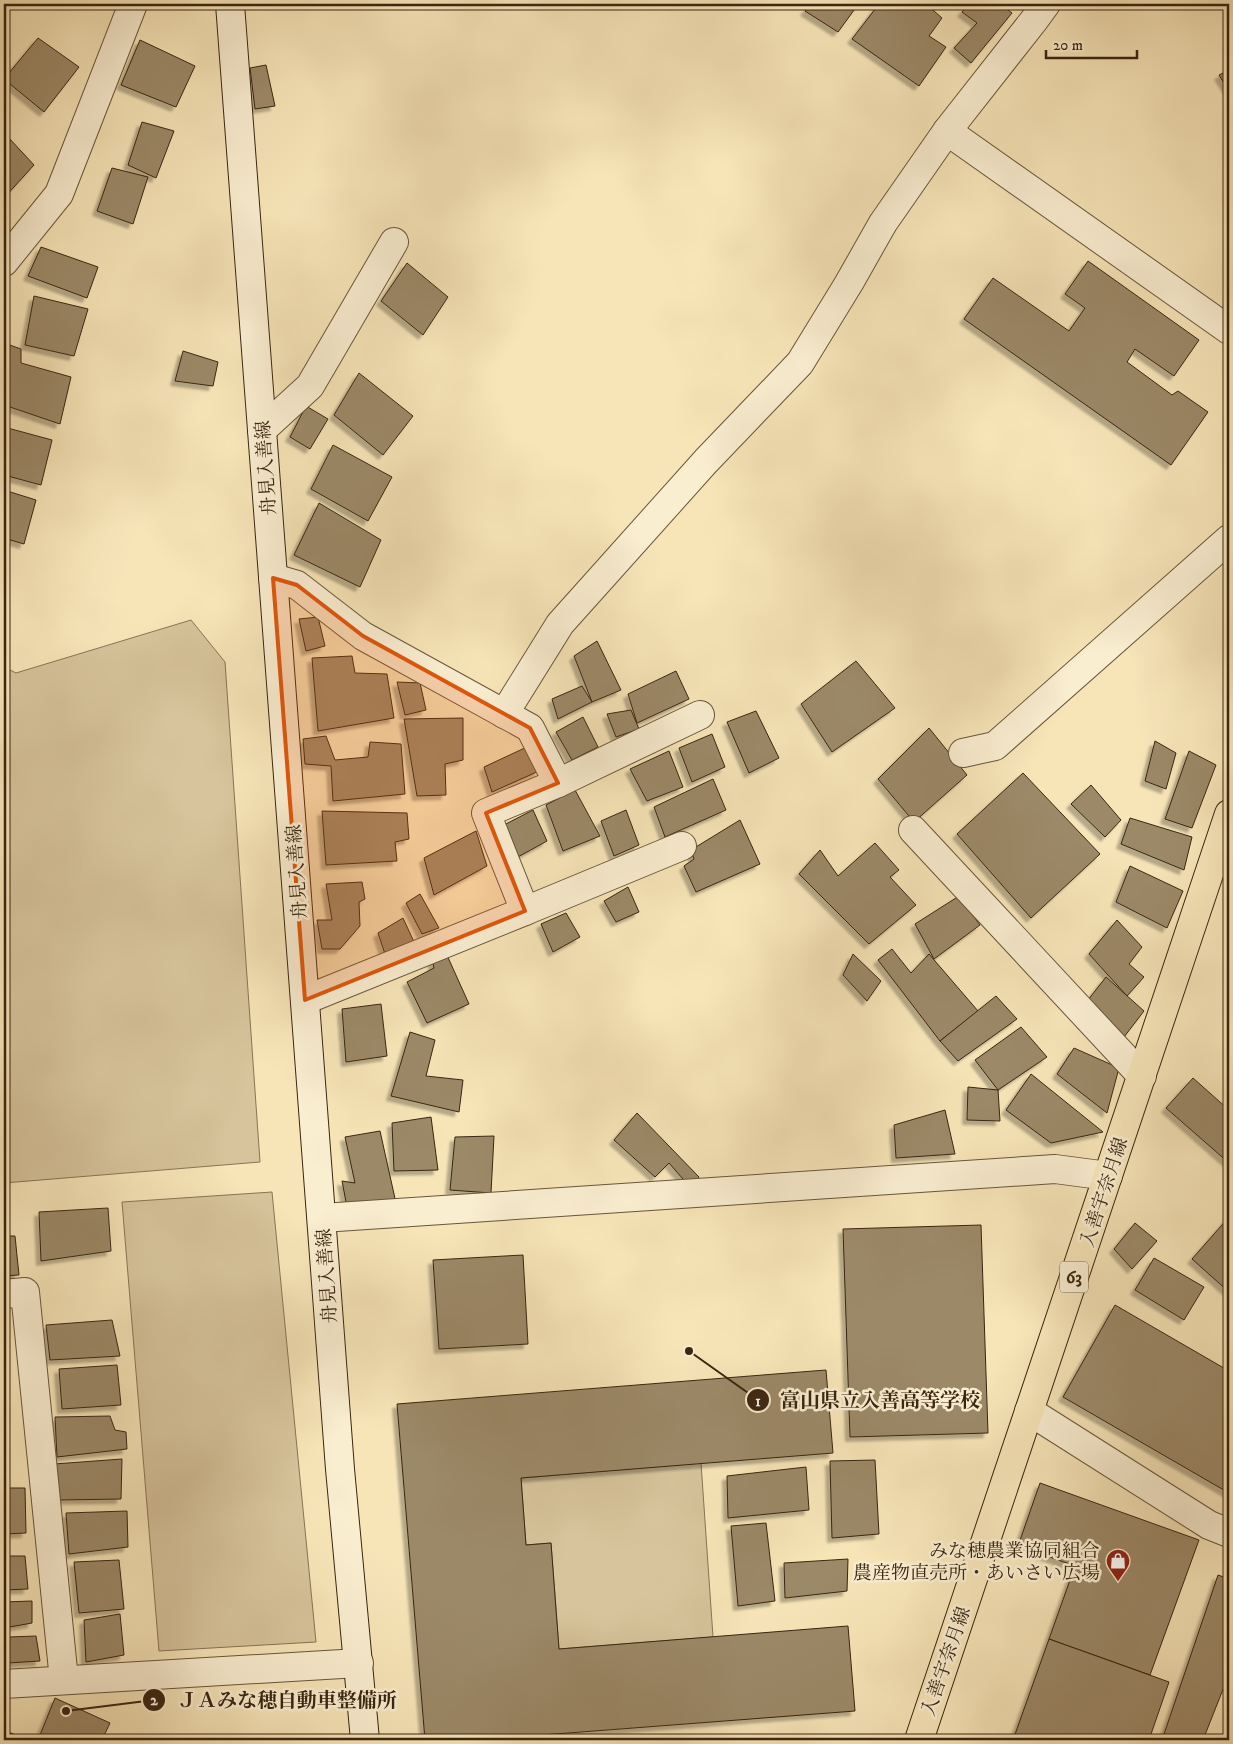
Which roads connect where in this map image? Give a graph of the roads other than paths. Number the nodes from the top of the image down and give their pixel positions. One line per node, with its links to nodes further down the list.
1 (133, 4): 6 (street)
2 (230, 4): 8 (street, 舟見入善線)
3 (1046, 4): 4 (street)
4 (947, 131): 7 (street); 11 (street)
5 (394, 242): 8 (street)
6 (4, 262)
7 (1229, 330)
8 (262, 430): 10 (street, 舟見入善線)
9 (1229, 539): 13 (street)
10 (273, 578): 11 (street); 19 (street, 舟見入善線)
11 (504, 714): 14 (street)
12 (700, 715): 14 (street)
13 (963, 753)
14 (558, 783): 18 (street)
15 (1229, 814): 20 (main road, 入善宇奈月線 / 63)
16 (913, 830): 20 (street)
17 (682, 846): 18 (street)
18 (525, 911): 19 (street)
19 (305, 1000): 22 (street, 舟見入善線)
20 (1142, 1076): 21 (main road, 入善宇奈月線 / 63)
21 (1108, 1176): 22 (street); 24 (main road, 入善宇奈月線 / 63)
22 (322, 1218): 26 (street, 舟見入善線)
23 (4, 1294): 27 (street)
24 (1029, 1411): 25 (street); 30 (main road, 入善宇奈月線 / 63)
25 (1229, 1532)
26 (359, 1662): 27 (street); 29 (street, 舟見入善線)
27 (64, 1680): 28 (street)
28 (4, 1684)
29 (365, 1740)
30 (918, 1740)

